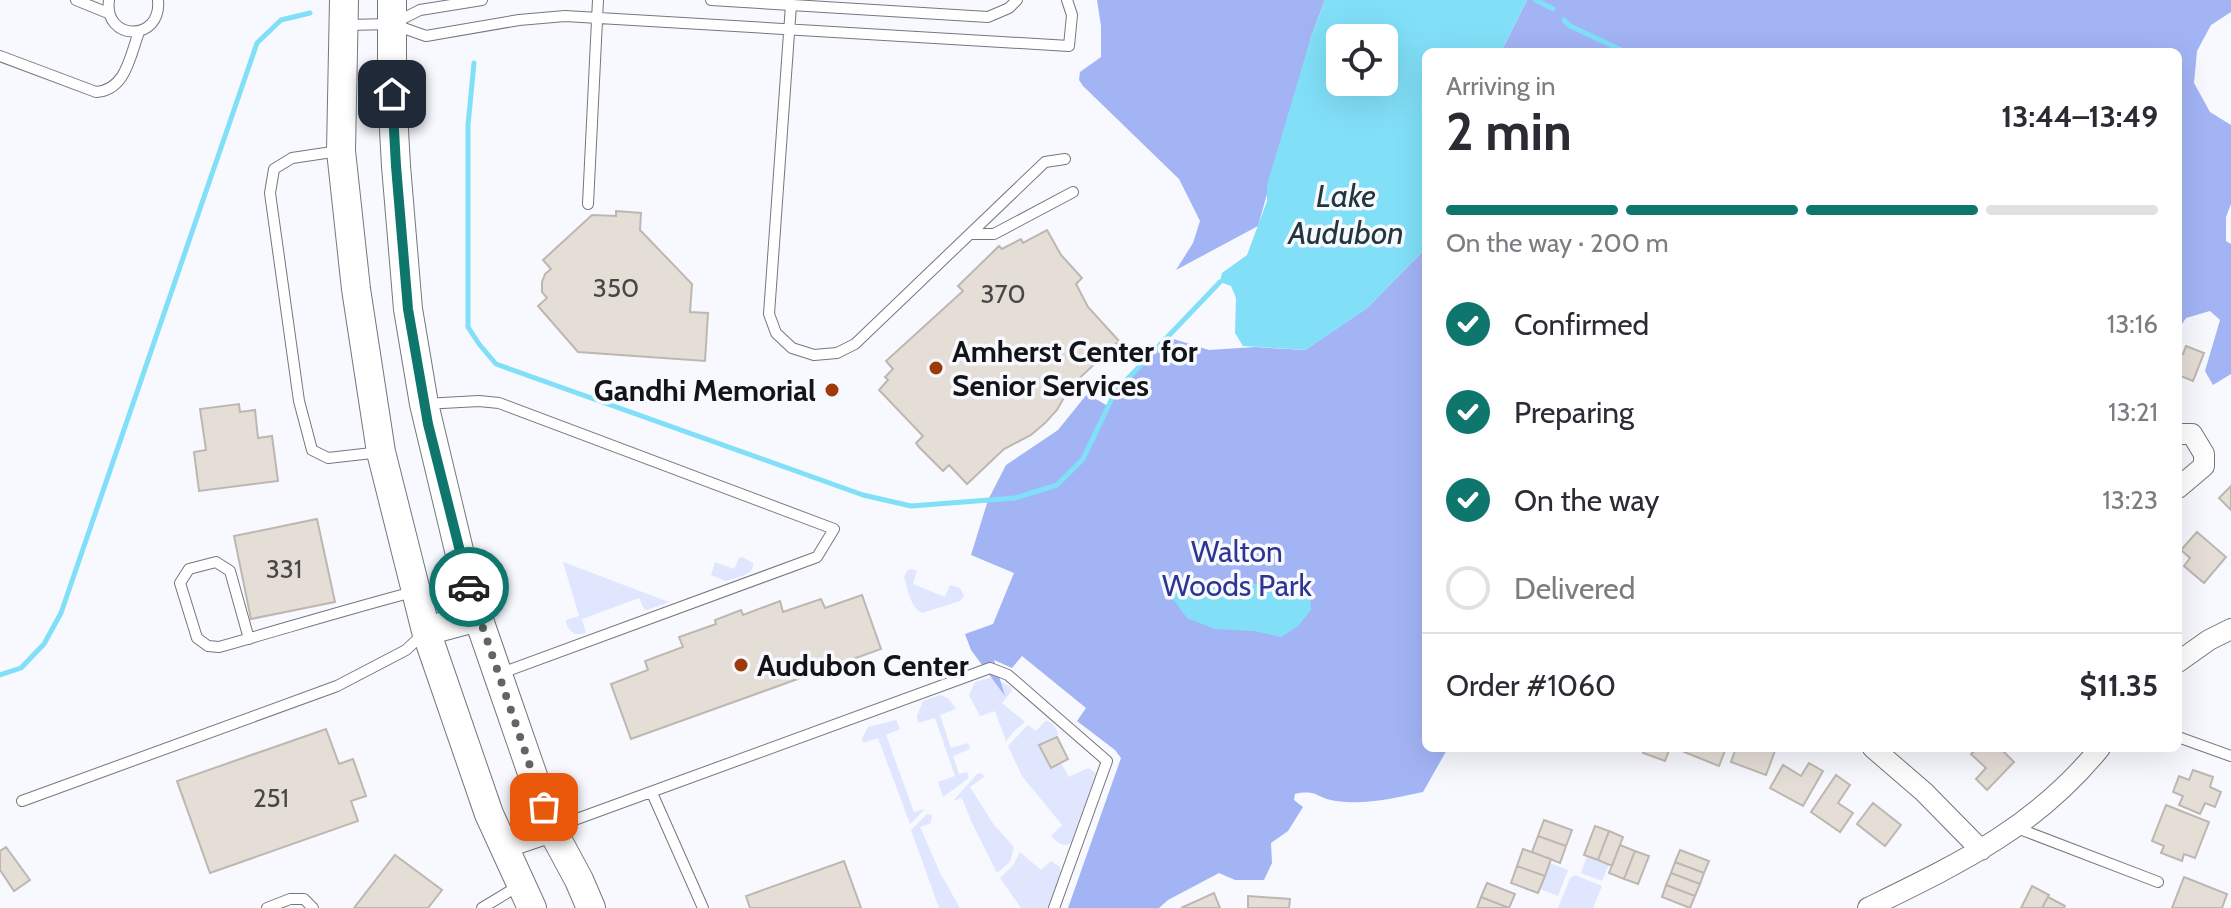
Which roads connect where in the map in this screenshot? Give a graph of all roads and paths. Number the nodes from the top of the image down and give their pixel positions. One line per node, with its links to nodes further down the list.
1 (76, 0): 12 (lane)
2 (109, 0): 12 (lane)
3 (158, 0): 15 (lane)
4 (482, 0): 11 (lane)
5 (598, 0): 13 (lane)
6 (711, 0): 9 (lane)
7 (1017, 0): 9 (lane)
8 (1067, 0): 14 (lane)
9 (791, 5): 14 (lane)
10 (343, 12): 11 (lane); 17 (main road)
11 (392, 12): 13 (lane); 22 (main road)
12 (108, 13): 15 (lane)
13 (597, 18): 14 (lane); 20 (lane)
14 (790, 30): 21 (lane)
15 (139, 32): 16 (lane)
16 (0, 56)
17 (341, 151): 24 (main road); 24 (lane)
18 (1065, 159): 21 (lane)
19 (1073, 192): 21 (lane)
20 (588, 204)
21 (970, 234)
22 (424, 404): 27 (main road); 32 (lane)
23 (2182, 434): 25 (street)
24 (381, 452): 26 (main road)
25 (2182, 485)
26 (415, 591): 29 (main road); 30 (lane)
27 (478, 617): 29 (main road); 32 (main road)
28 (2231, 629): 31 (street)
29 (426, 631): 38 (lane); 41 (main road)
30 (249, 639): 30 (lane)
31 (2182, 659)
32 (498, 674): 39 (main road)
33 (2182, 738): 36 (lane)
34 (1878, 752): 42 (street)
35 (2097, 752): 40 (street)
36 (2231, 756)
37 (652, 793): 39 (lane); 49 (lane); 50 (lane)
38 (22, 801)
39 (551, 828): 41 (main road); 48 (main road)
40 (2017, 828): 42 (street); 43 (lane)
41 (504, 844): 44 (main road)
42 (1981, 850): 51 (street)
43 (2158, 882)
44 (527, 896): 47 (lane)
45 (267, 908): 46 (lane)
46 (313, 908)
47 (482, 908)
48 (591, 908)
49 (703, 908)
50 (1054, 908)
51 (1868, 908)

